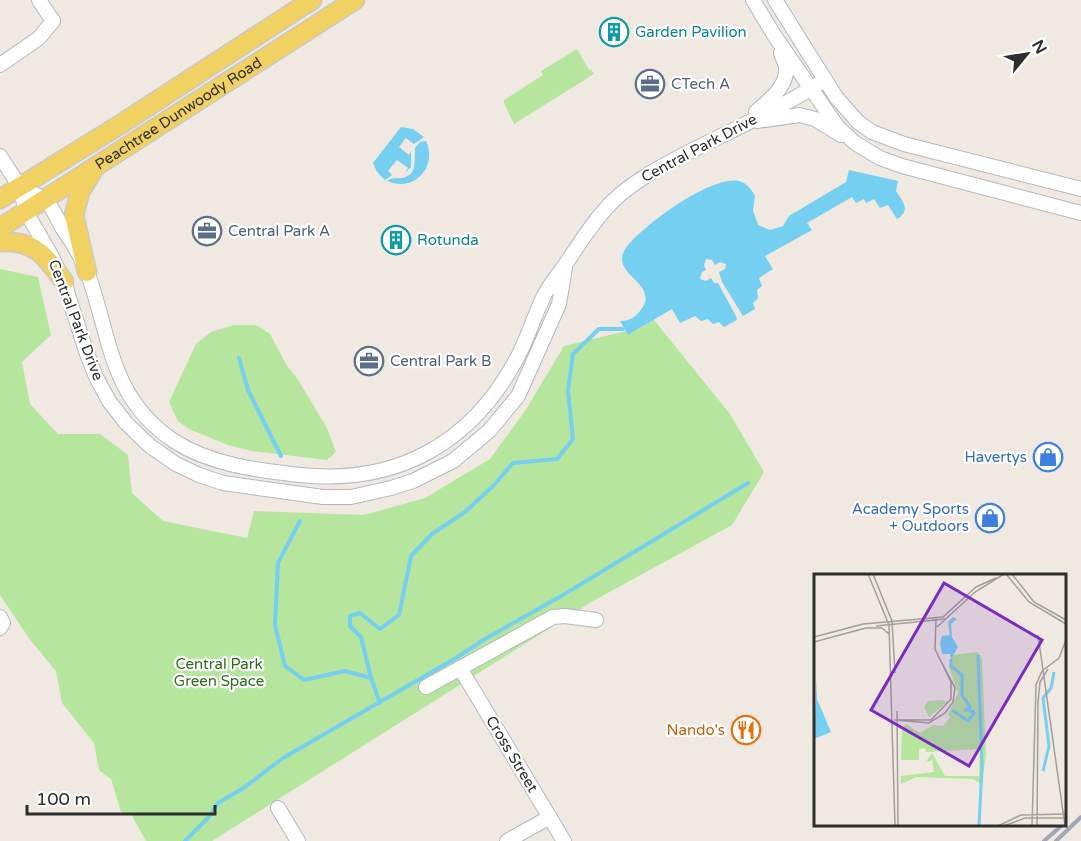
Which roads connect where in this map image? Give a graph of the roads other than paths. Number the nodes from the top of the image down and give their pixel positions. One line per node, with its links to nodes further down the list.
1 (39, 0): 7 (street)
2 (312, 0): 14 (main road, Peachtree Dunwoody Road)
3 (355, 0): 13 (main road, Peachtree Dunwoody Road)
4 (753, 0): 6 (street)
5 (775, 0): 8 (street)
6 (774, 34): 9 (street); 10 (street)
7 (0, 65)
8 (825, 80): 9 (street, Central Park Drive); 15 (street)
9 (811, 89): 10 (street, Central Park Drive); 11 (street)
10 (744, 124): 11 (street); 22 (street, Central Park Drive)
11 (855, 143): 19 (street)
12 (0, 156): 14 (street)
13 (97, 164): 17 (main road, Peachtree Dunwoody Road); 23 (main road)
14 (20, 188): 16 (main road, Peachtree Dunwoody Road); 17 (street); 18 (street, Central Park Drive)
15 (1081, 189)
16 (0, 199)
17 (45, 200): 18 (main road, Peachtree Dunwoody Road); 23 (street, Central Park Drive)
18 (26, 212): 20 (main road, Peachtree Dunwoody Road); 24 (street, Central Park Drive)
19 (1081, 213)
20 (0, 228)
21 (0, 242): 24 (main road)
22 (566, 263): 23 (street, Central Park Drive); 24 (street, Central Park Drive)
23 (87, 272)
24 (64, 282)
25 (0, 617): 27 (street)
26 (596, 620): 28 (street)
27 (0, 628)
28 (460, 668): 29 (street); 31 (street, Cross Street)
29 (426, 687)
30 (278, 808): 32 (street)
31 (550, 817): 33 (street); 34 (street, Cross Street)
32 (298, 841)
33 (507, 841)
34 (564, 841)

